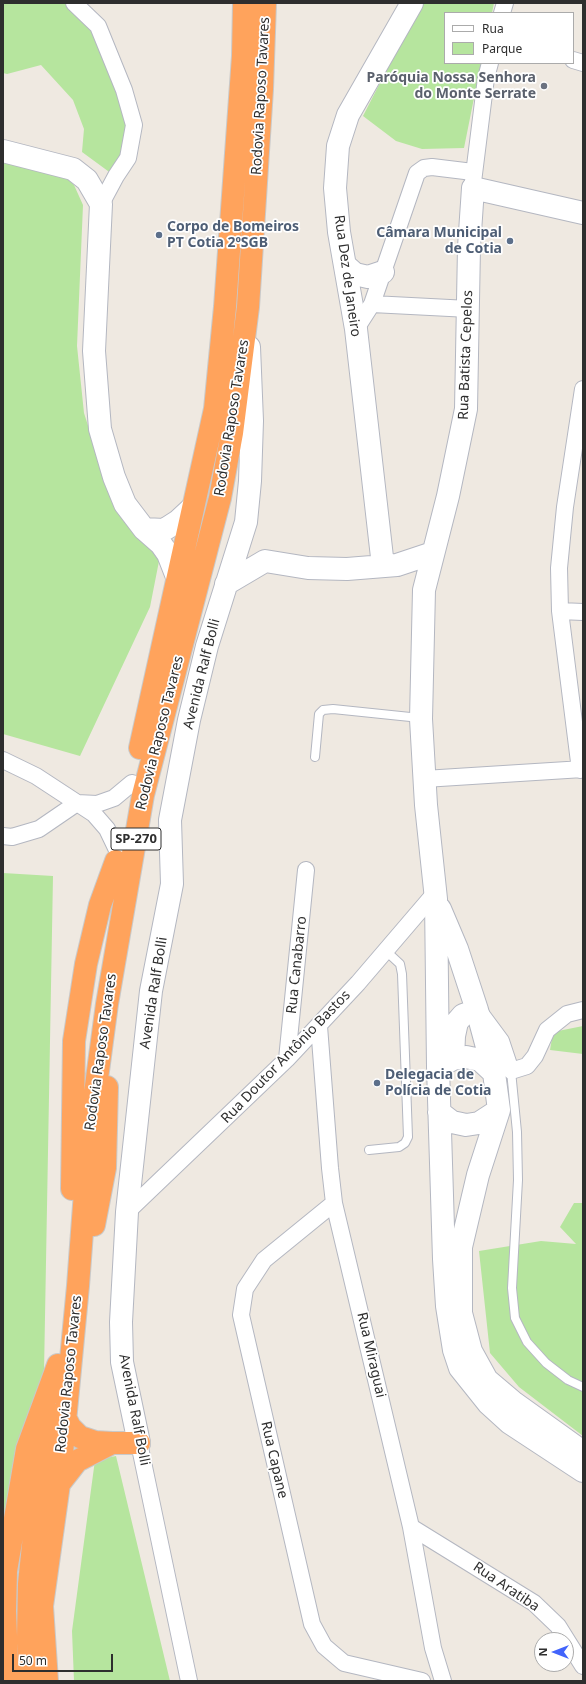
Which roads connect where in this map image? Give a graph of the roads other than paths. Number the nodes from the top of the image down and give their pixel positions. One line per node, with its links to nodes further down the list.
1 (74, 3): 8 (street)
2 (244, 3): 17 (highway, Rodovia Raposo Tavares / SP-270)
3 (265, 3): 13 (highway, Rodovia Raposo Tavares / SP-270)
4 (412, 3): 10 (main road, Rua Dez de Janeiro)
5 (490, 64): 7 (street)
6 (3, 151): 8 (main road)
7 (473, 180): 9 (main road); 11 (street); 14 (main road, Rua Batista Cepelos)
8 (101, 204): 18 (main road)
9 (583, 213)
10 (346, 266): 11 (main road); 15 (main road, Rua Dez de Janeiro)
11 (383, 272): 12 (street)
12 (372, 304): 14 (street); 15 (street)
13 (248, 307): 19 (main road, Avenida Ralf Bolli); 53 (highway, Rodovia Raposo Tavares / SP-270)
14 (469, 309): 20 (main road, Rua Batista Cepelos)
15 (356, 329): 22 (main road, Rua Dez de Janeiro)
16 (583, 389): 26 (street)
17 (192, 508): 18 (main road); 23 (highway, Rodovia Raposo Tavares / SP-270)
18 (144, 530): 23 (main road)
19 (242, 535): 21 (main road); 24 (main road, Avenida Ralf Bolli)
20 (432, 553): 22 (main road); 25 (main road, Rua Batista Cepelos)
21 (265, 562): 22 (main road); 24 (main road)
22 (390, 566): 25 (main road)
23 (177, 577): 33 (highway, Rodovia Raposo Tavares / SP-270)
24 (226, 584): 50 (main road, Avenida Ralf Bolli)
25 (424, 590): 28 (main road, Rua Batista Cepelos)
26 (560, 611): 27 (street); 31 (street)
27 (583, 612)
28 (421, 718): 29 (lane); 32 (main road, Rua Batista Cepelos)
29 (315, 757)
30 (3, 760): 34 (street)
31 (582, 769): 32 (street)
32 (424, 779): 38 (main road, Rua Batista Cepelos)
33 (132, 783): 34 (street); 36 (highway, Rodovia Raposo Tavares / SP-270)
34 (77, 803): 35 (street); 36 (street)
35 (3, 836)
36 (117, 857): 51 (highway, Rodovia Raposo Tavares / SP-270)
37 (306, 870): 43 (street, Rua Canabarro)
38 (435, 896): 39 (street, Rua Doutor Antônio Bastos); 40 (main road); 44 (main road)
39 (385, 950): 42 (street, Rua Doutor Antônio Bastos); 48 (lane)
40 (477, 1010): 44 (main road); 45 (main road)
41 (583, 1010): 45 (street)
42 (319, 1026): 43 (street, Rua Doutor Antônio Bastos); 49 (street, Rua Miraguai)
43 (287, 1059): 50 (street, Rua Doutor Antônio Bastos)
44 (445, 1063): 45 (main road); 47 (main road)
45 (502, 1072): 46 (main road); 52 (lane)
46 (499, 1110): 47 (main road); 56 (main road)
47 (439, 1112): 57 (main road)
48 (369, 1150)
49 (334, 1203): 59 (street, Rua Miraguai); 66 (street, Rua Capane)
50 (127, 1212): 55 (main road, Avenida Ralf Bolli)
51 (58, 1365): 60 (highway); 63 (highway, Rodovia Raposo Tavares / SP-270)
52 (583, 1388)
53 (64, 1415): 54 (highway); 58 (highway, Rodovia Raposo Tavares)
54 (112, 1443): 55 (highway); 58 (highway)
55 (139, 1443): 65 (street, Avenida Ralf Bolli)
56 (583, 1452)
57 (583, 1471)
58 (59, 1484): 64 (highway, Rodovia Raposo Tavares)
59 (412, 1527): 61 (street, Rua Aratiba); 67 (street, Rua Miraguai)
60 (5, 1572): 62 (highway)
61 (583, 1666)
62 (10, 1681)
63 (30, 1681)
64 (47, 1681)
65 (189, 1681)
66 (422, 1681)
67 (443, 1681)

